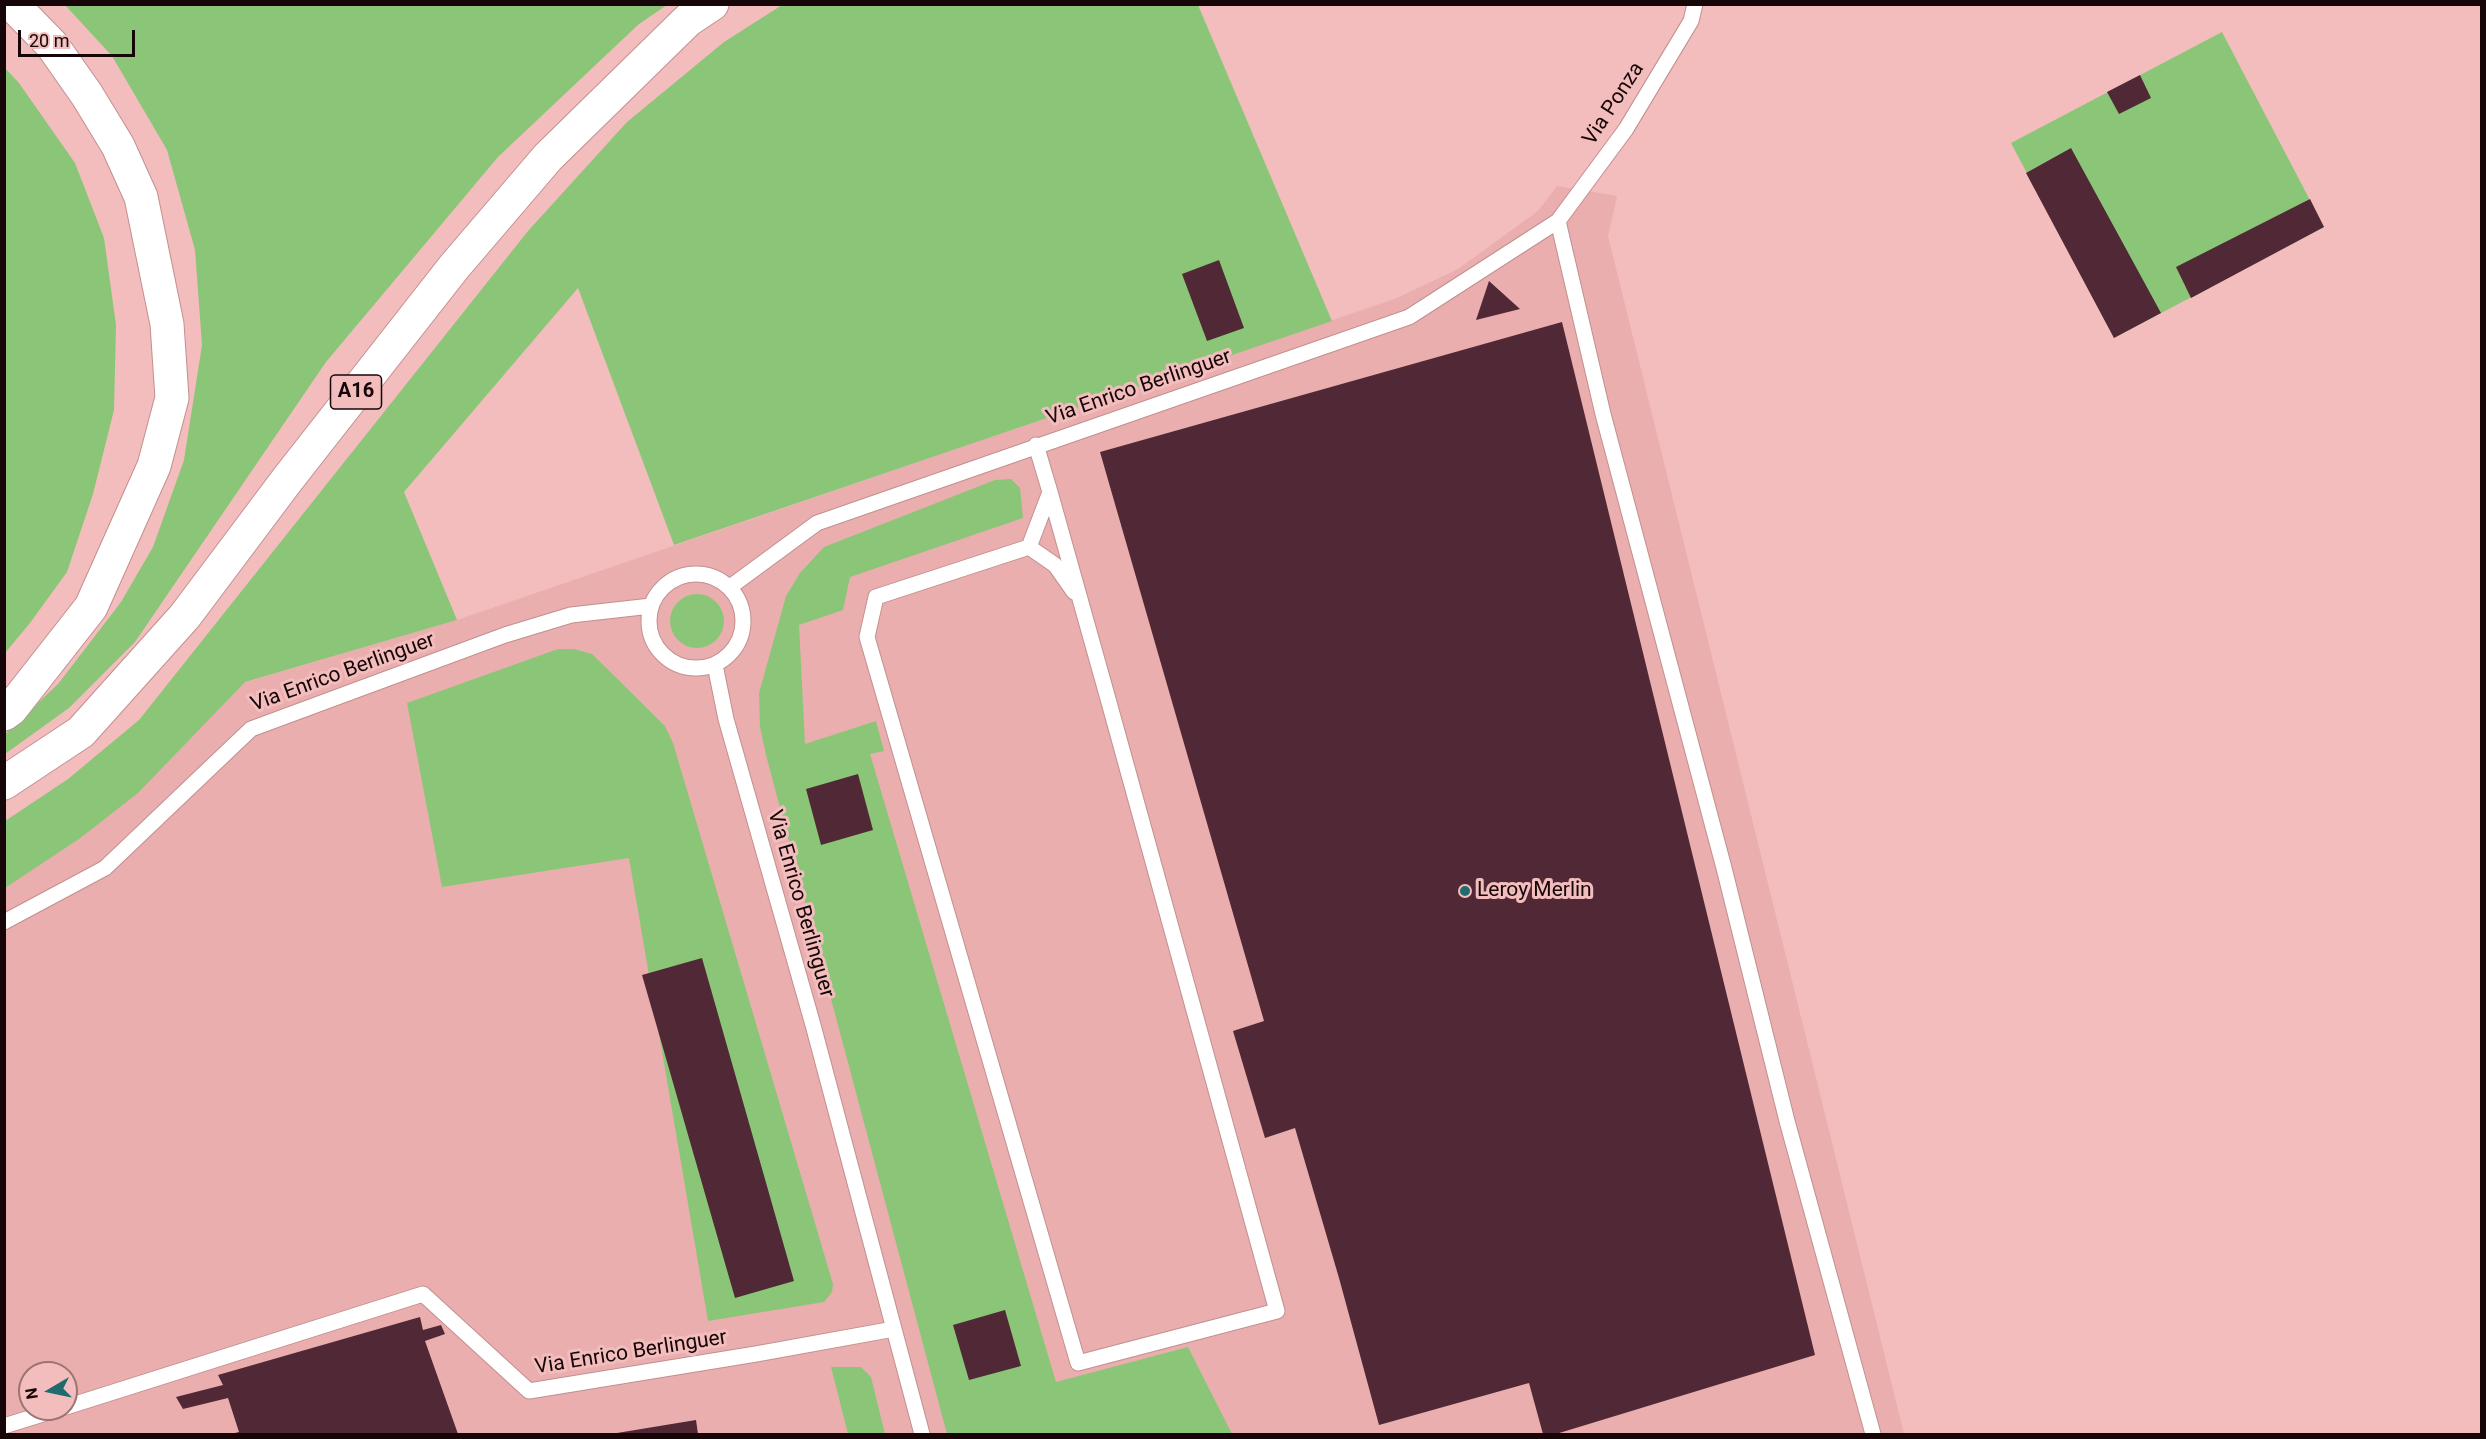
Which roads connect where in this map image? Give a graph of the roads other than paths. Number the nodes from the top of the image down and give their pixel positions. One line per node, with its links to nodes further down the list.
1 (12, 4): 12 (highway)
2 (712, 4): 13 (highway, A16)
3 (1695, 4): 4 (lane, Via Ponza)
4 (1558, 221): 5 (lane, Via Enrico Berlinguer); 20 (lane)
5 (1036, 446): 6 (lane); 8 (lane, Via Enrico Berlinguer)
6 (1050, 492): 7 (lane); 9 (lane)
7 (1029, 547): 9 (lane); 9 (lane)
8 (730, 588): 10 (lane); 11 (lane)
9 (1080, 599)
10 (651, 606): 11 (lane); 14 (lane, Via Enrico Berlinguer)
11 (715, 665): 15 (lane, Via Enrico Berlinguer)
12 (4, 714)
13 (4, 783)
14 (4, 922)
15 (894, 1329): 16 (lane, Via Enrico Berlinguer); 19 (lane, Via Enrico Berlinguer)
16 (78, 1403)
17 (20, 1421): 18 (lane)
18 (4, 1426)
19 (922, 1434)
20 (1873, 1434)

